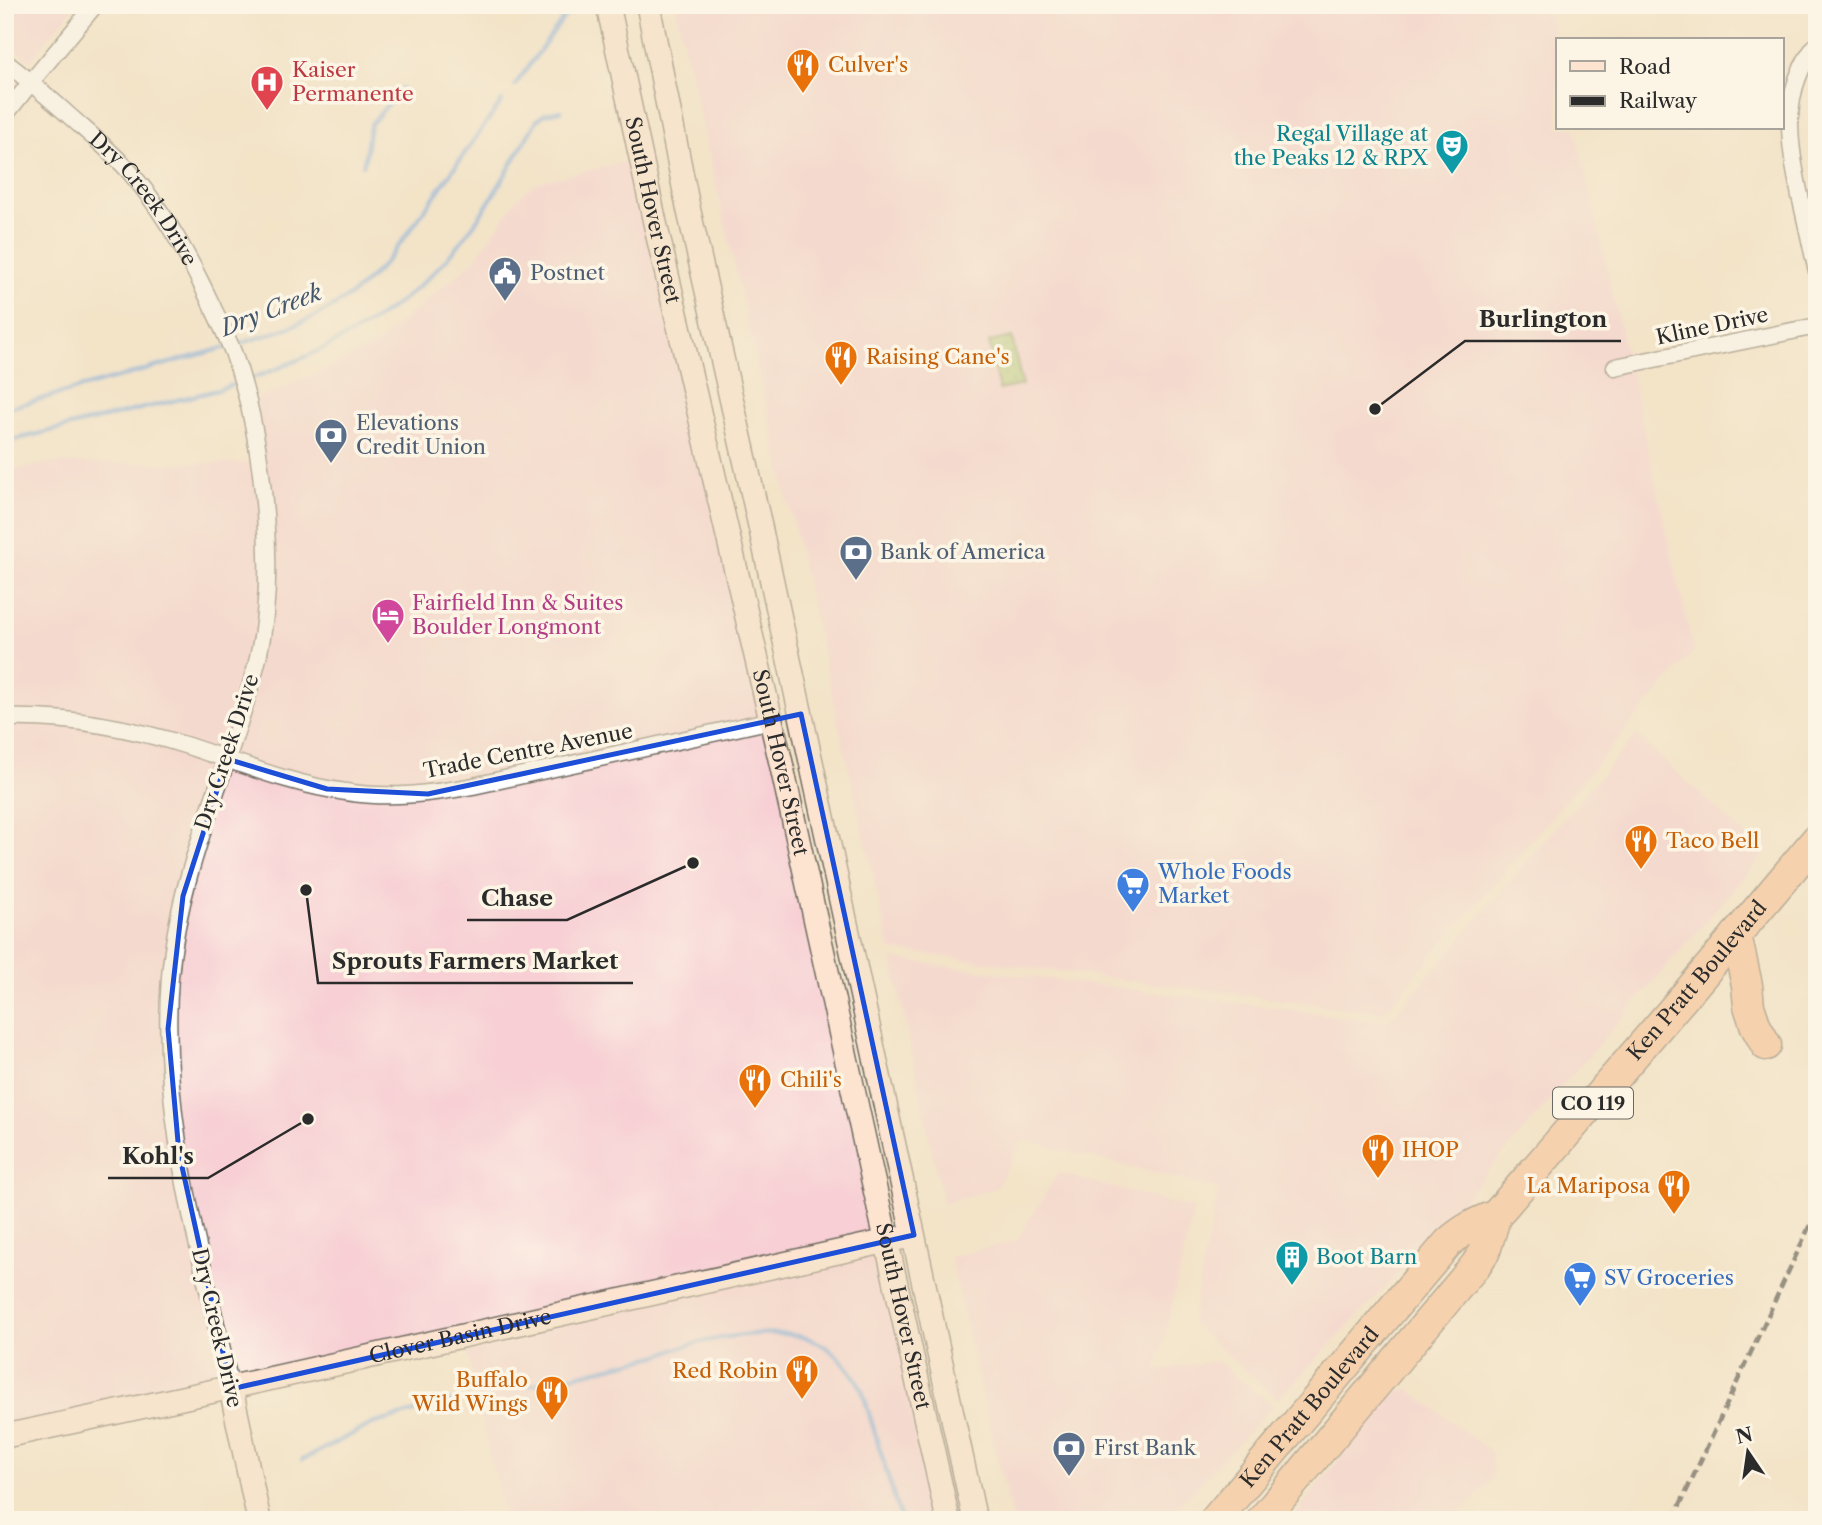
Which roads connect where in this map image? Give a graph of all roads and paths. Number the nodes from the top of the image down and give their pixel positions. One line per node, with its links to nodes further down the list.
1 (95, 5): 6 (street)
2 (648, 5): 11 (main road, South Hover Street)
3 (610, 11): 13 (main road, South Hover Street)
4 (1817, 44): 8 (street)
5 (5, 62): 6 (street, Dry Creek Drive)
6 (31, 82): 7 (street); 14 (street, Dry Creek Drive)
7 (5, 115)
8 (1817, 271)
9 (1817, 326): 10 (street, Kline Drive)
10 (1615, 367)
11 (801, 714): 13 (main road); 19 (main road, South Hover Street)
12 (5, 718): 14 (street, Trade Centre Avenue)
13 (772, 720): 14 (street, Trade Centre Avenue); 20 (main road, South Hover Street)
14 (227, 759): 21 (street, Dry Creek Drive)
15 (1817, 839): 16 (highway, Ken Pratt Boulevard / CO 119)
16 (1736, 935): 17 (highway); 18 (highway, Ken Pratt Boulevard / CO 119)
17 (1766, 1045)
18 (1496, 1215): 26 (highway, Ken Pratt Boulevard / CO 119); 27 (highway, Ken Pratt Boulevard / CO 119)
19 (914, 1235): 20 (main road, Clover Basin Drive); 25 (main road, South Hover Street)
20 (887, 1241): 21 (main road, Clover Basin Drive); 24 (main road, South Hover Street)
21 (231, 1389): 22 (main road, Clover Basin Drive); 23 (main road, Dry Creek Drive)
22 (5, 1436)
23 (259, 1520)
24 (948, 1520)
25 (975, 1520)
26 (1216, 1520)
27 (1262, 1520)

